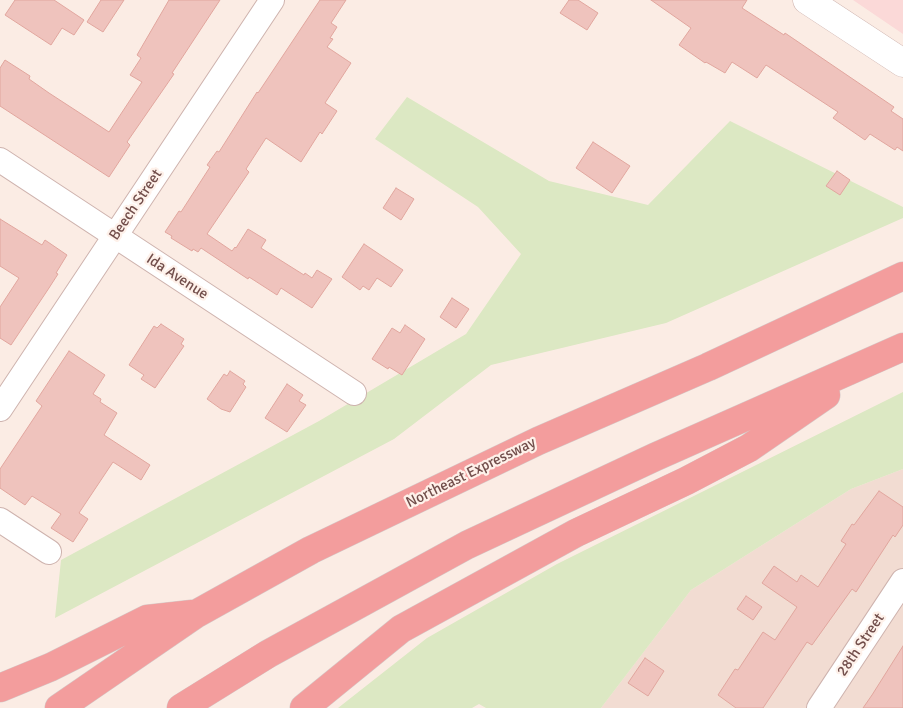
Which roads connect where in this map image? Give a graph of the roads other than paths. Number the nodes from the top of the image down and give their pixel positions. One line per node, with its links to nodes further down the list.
1 (272, 0): 5 (street, Beech Street)
2 (808, 0): 3 (street)
3 (903, 63)
4 (0, 160): 5 (street, Ida Avenue)
5 (115, 236): 9 (street, Ida Avenue); 10 (street, Beech Street)
6 (903, 276): 14 (highway, Northeast Expressway)
7 (903, 347): 8 (highway)
8 (878, 358): 17 (highway); 18 (highway)
9 (354, 393)
10 (0, 409)
11 (0, 520): 12 (street)
12 (49, 552)
13 (903, 581): 19 (street, 28th Street)
14 (196, 614): 15 (highway); 16 (highway, Northeast Expressway)
15 (0, 688)
16 (58, 708)
17 (181, 708)
18 (304, 708)
19 (819, 708)

